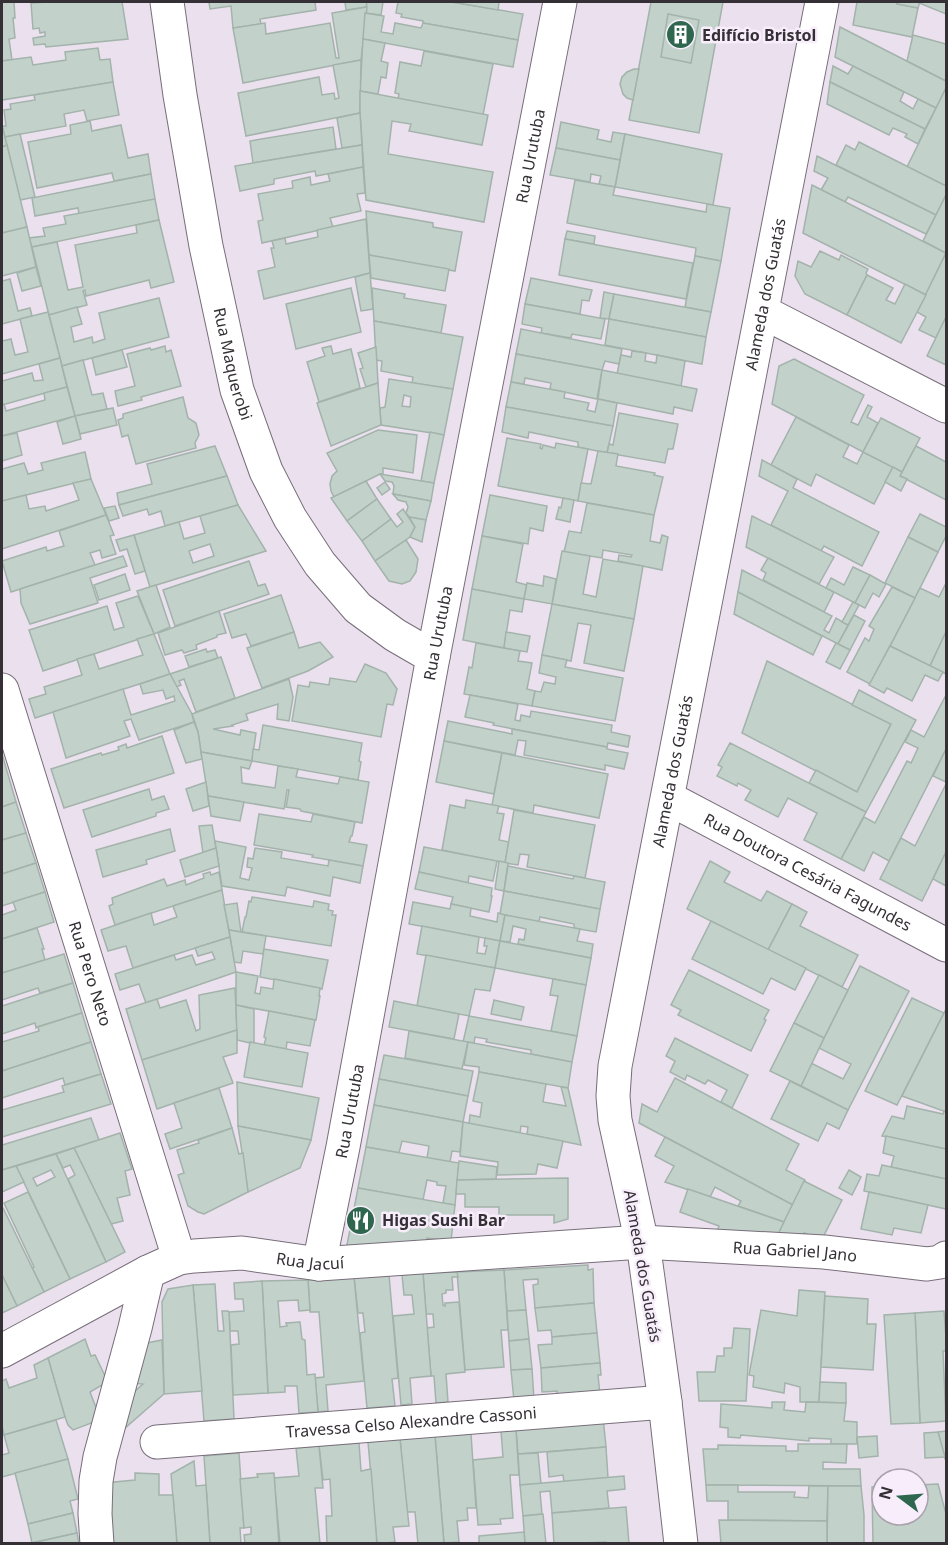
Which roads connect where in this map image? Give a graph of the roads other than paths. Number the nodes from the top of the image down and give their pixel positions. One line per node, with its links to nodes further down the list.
1 (167, 2): 6 (street, Rua Maquerobi)
2 (560, 2): 6 (street, Rua Urutuba)
3 (822, 2): 4 (street, Alameda dos Guatás)
4 (762, 312): 5 (street); 8 (street, Alameda dos Guatás)
5 (946, 406)
6 (433, 657): 13 (street, Rua Urutuba)
7 (2, 690): 11 (street, Rua Pero Neto)
8 (668, 798): 9 (street, Rua Doutora Cesária Fagundes); 10 (street, Alameda dos Guatás)
9 (946, 945)
10 (642, 1242): 12 (street, Rua Gabriel Jano); 13 (street, Rua Jacuí); 16 (street, Alameda dos Guatás)
11 (179, 1258): 13 (street, Rua Jacuí); 14 (street, Rua Jacuí)
12 (946, 1258)
13 (319, 1264)
14 (148, 1272): 15 (street, Rua Jacuí); 18 (street)
15 (2, 1351)
16 (665, 1402): 17 (street, Travessa Celso Alexandre Cassoni); 19 (street, Alameda dos Guatás)
17 (157, 1442)
18 (97, 1544)
19 (681, 1544)

